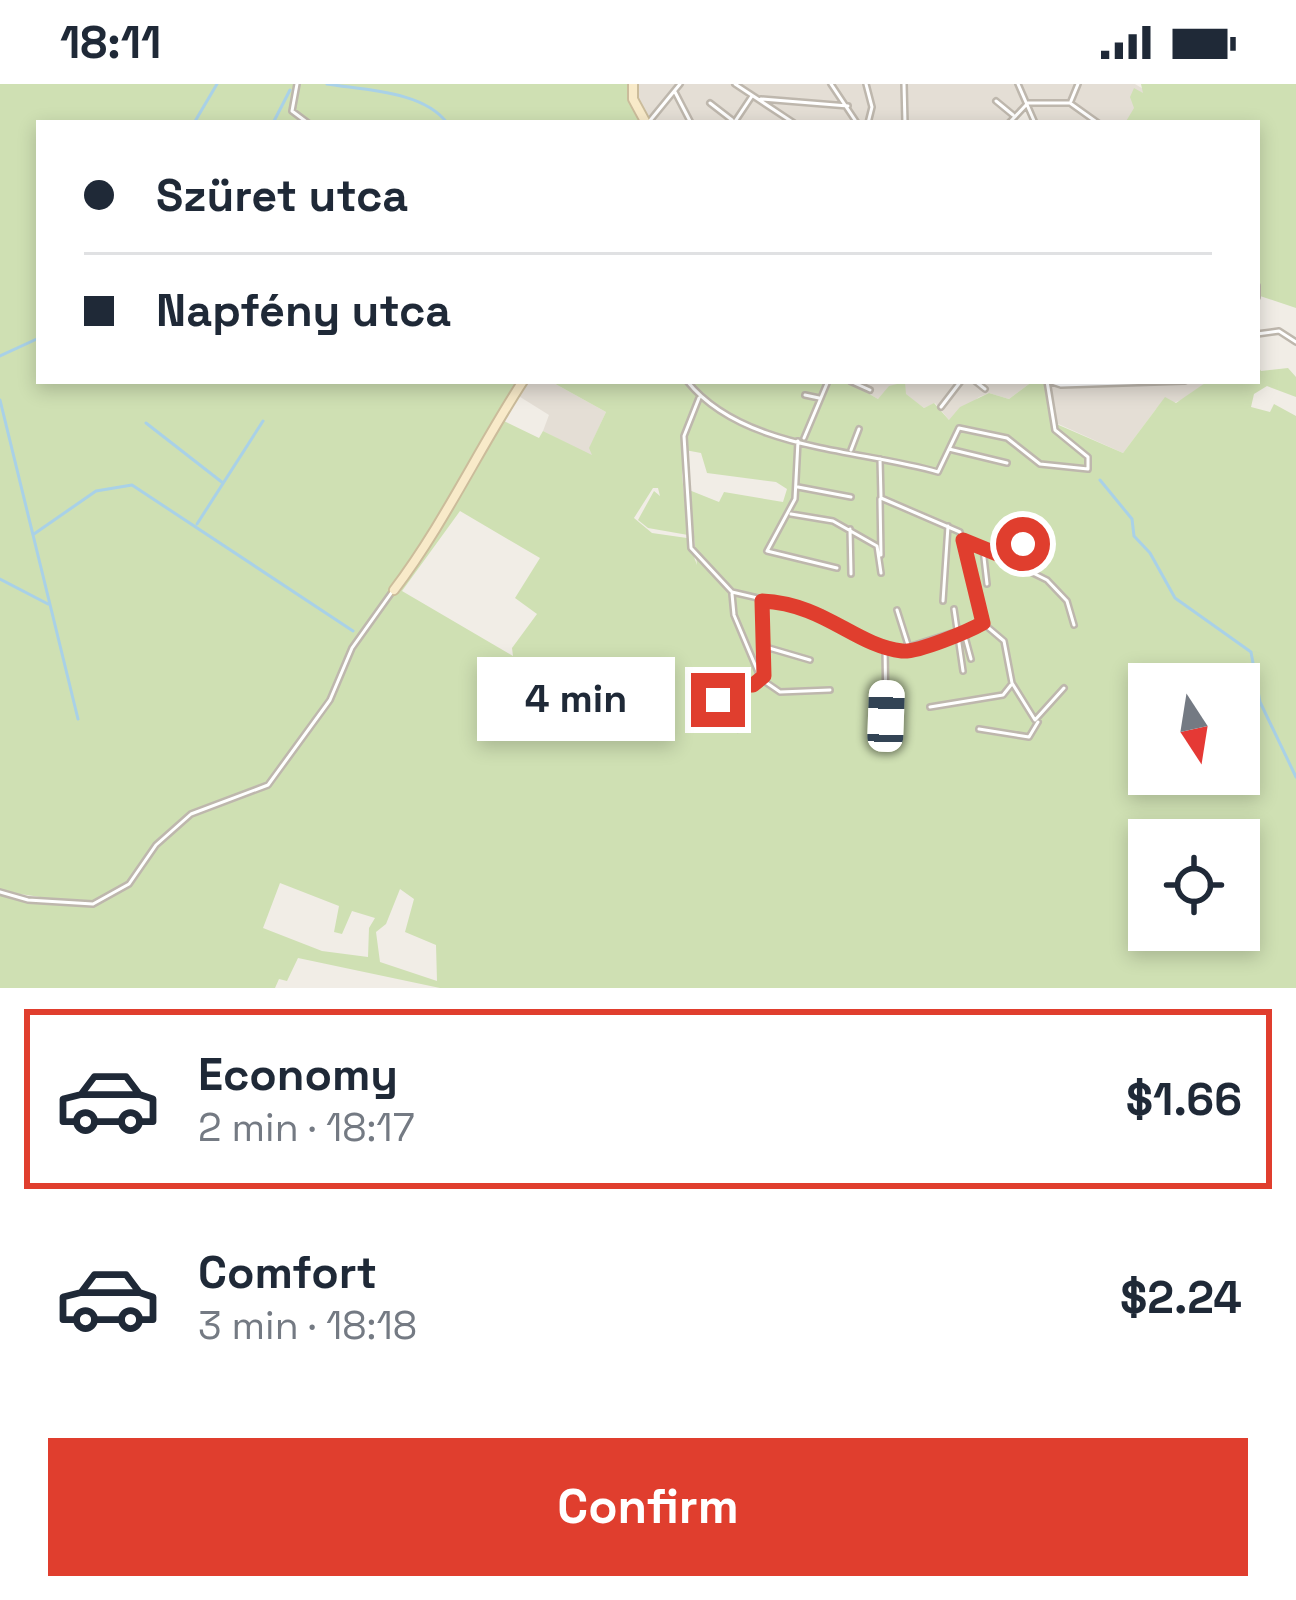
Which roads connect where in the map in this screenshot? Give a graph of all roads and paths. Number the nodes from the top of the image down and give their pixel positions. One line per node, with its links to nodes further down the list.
1 (297, 84): 20 (street)
2 (633, 84): 21 (street)
3 (680, 84): 11 (street)
4 (735, 84): 12 (street)
5 (750, 84): 12 (street)
6 (831, 84): 18 (street)
7 (866, 84): 28 (street)
8 (904, 84): 29 (street)
9 (1018, 84): 17 (street)
10 (1078, 84): 15 (street)
11 (674, 91): 22 (street); 23 (street)
12 (751, 93): 13 (street); 25 (street)
13 (761, 99): 18 (street); 26 (street)
14 (996, 101): 19 (street)
15 (1070, 103): 17 (street); 32 (street)
16 (710, 104): 24 (street)
17 (1028, 104): 19 (street); 31 (street)
18 (848, 106): 27 (street)
19 (1015, 116): 30 (street)
20 (304, 120)
21 (645, 120)
22 (650, 120)
23 (689, 120)
24 (731, 120)
25 (735, 120)
26 (790, 120)
27 (855, 120)
28 (869, 120)
29 (905, 120)
30 (1012, 120)
31 (1034, 120)
32 (1094, 120)
33 (1260, 333): 34 (street)
34 (1296, 342)
35 (521, 384): 71 (street)
36 (690, 384): 47 (street)
37 (827, 384): 48 (street)
38 (859, 384): 45 (street)
39 (960, 384): 49 (street)
40 (979, 384): 44 (street)
41 (1048, 384): 52 (street)
42 (1056, 384): 43 (street)
43 (1111, 384)
44 (985, 389)
45 (870, 390)
46 (805, 395): 48 (street)
47 (700, 396): 51 (street); 72 (street)
48 (821, 398): 51 (street)
49 (941, 407)
50 (859, 429): 53 (street)
51 (800, 440): 53 (street); 56 (street)
52 (947, 449): 54 (street); 55 (street)
53 (850, 451): 54 (street)
54 (880, 457): 58 (street)
55 (1006, 463)
56 (796, 487): 57 (street); 59 (street)
57 (851, 497)
58 (881, 498): 60 (street); 65 (street)
59 (789, 513): 61 (street); 67 (street)
60 (948, 525): 62 (street); 74 (street)
61 (850, 528): 65 (street); 69 (street)
62 (963, 539): 64 (street); 77 (street)
63 (1035, 540): 66 (street)
64 (983, 547): 66 (street); 70 (street)
65 (880, 552): 68 (street)
66 (1012, 560): 78 (street)
67 (837, 568)
68 (880, 573)
69 (850, 574)
70 (987, 584)
71 (394, 590): 96 (street)
72 (732, 592): 73 (street); 87 (street)
73 (762, 601): 81 (street); 82 (street)
74 (943, 601)
75 (954, 609): 80 (street)
76 (897, 610): 83 (street)
77 (983, 623): 79 (street); 88 (street)
78 (1074, 625)
79 (964, 632): 80 (street); 84 (street)
80 (956, 634): 83 (street); 86 (street)
81 (882, 642): 83 (street); 92 (street)
82 (767, 649): 85 (street); 87 (street)
83 (910, 650)
84 (971, 659)
85 (810, 660)
86 (963, 671)
87 (761, 679): 90 (street); 94 (street)
88 (1012, 683): 91 (street); 93 (street)
89 (1064, 688): 93 (street)
90 (830, 690)
91 (930, 707)
92 (886, 716)
93 (1037, 721): 95 (street)
94 (737, 729)
95 (979, 729)
96 (0, 892)

